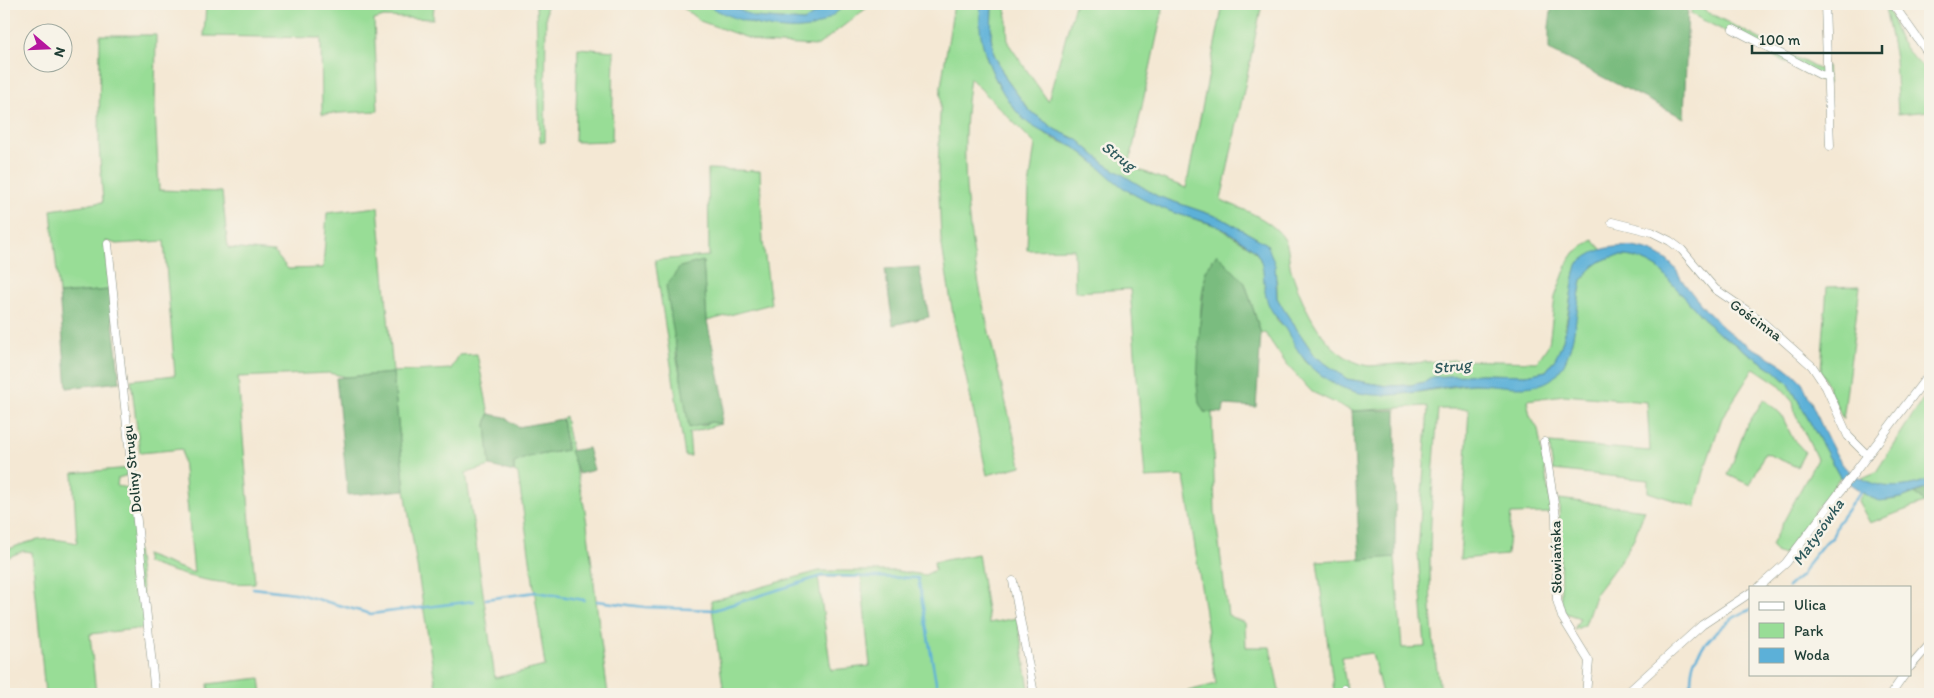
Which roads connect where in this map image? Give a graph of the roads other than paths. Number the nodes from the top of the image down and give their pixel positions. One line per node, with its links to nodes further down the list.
1 (1825, 4): 5 (street)
2 (1893, 4): 4 (street)
3 (1733, 29): 5 (street)
4 (1930, 56)
5 (1829, 76): 6 (street)
6 (1830, 146)
7 (1612, 222): 11 (street, Gościnna)
8 (108, 244): 18 (street, Doliny Strugu)
9 (1930, 373): 11 (street)
10 (1544, 442): 20 (street, Słowiańska)
11 (1865, 458): 13 (street)
12 (1013, 581): 19 (street)
13 (1760, 586)
14 (1749, 594): 21 (street)
15 (1930, 644): 16 (street)
16 (1912, 665)
17 (1904, 676): 22 (street)
18 (155, 694)
19 (1034, 694)
20 (1586, 694)
21 (1626, 694)
22 (1891, 694)

